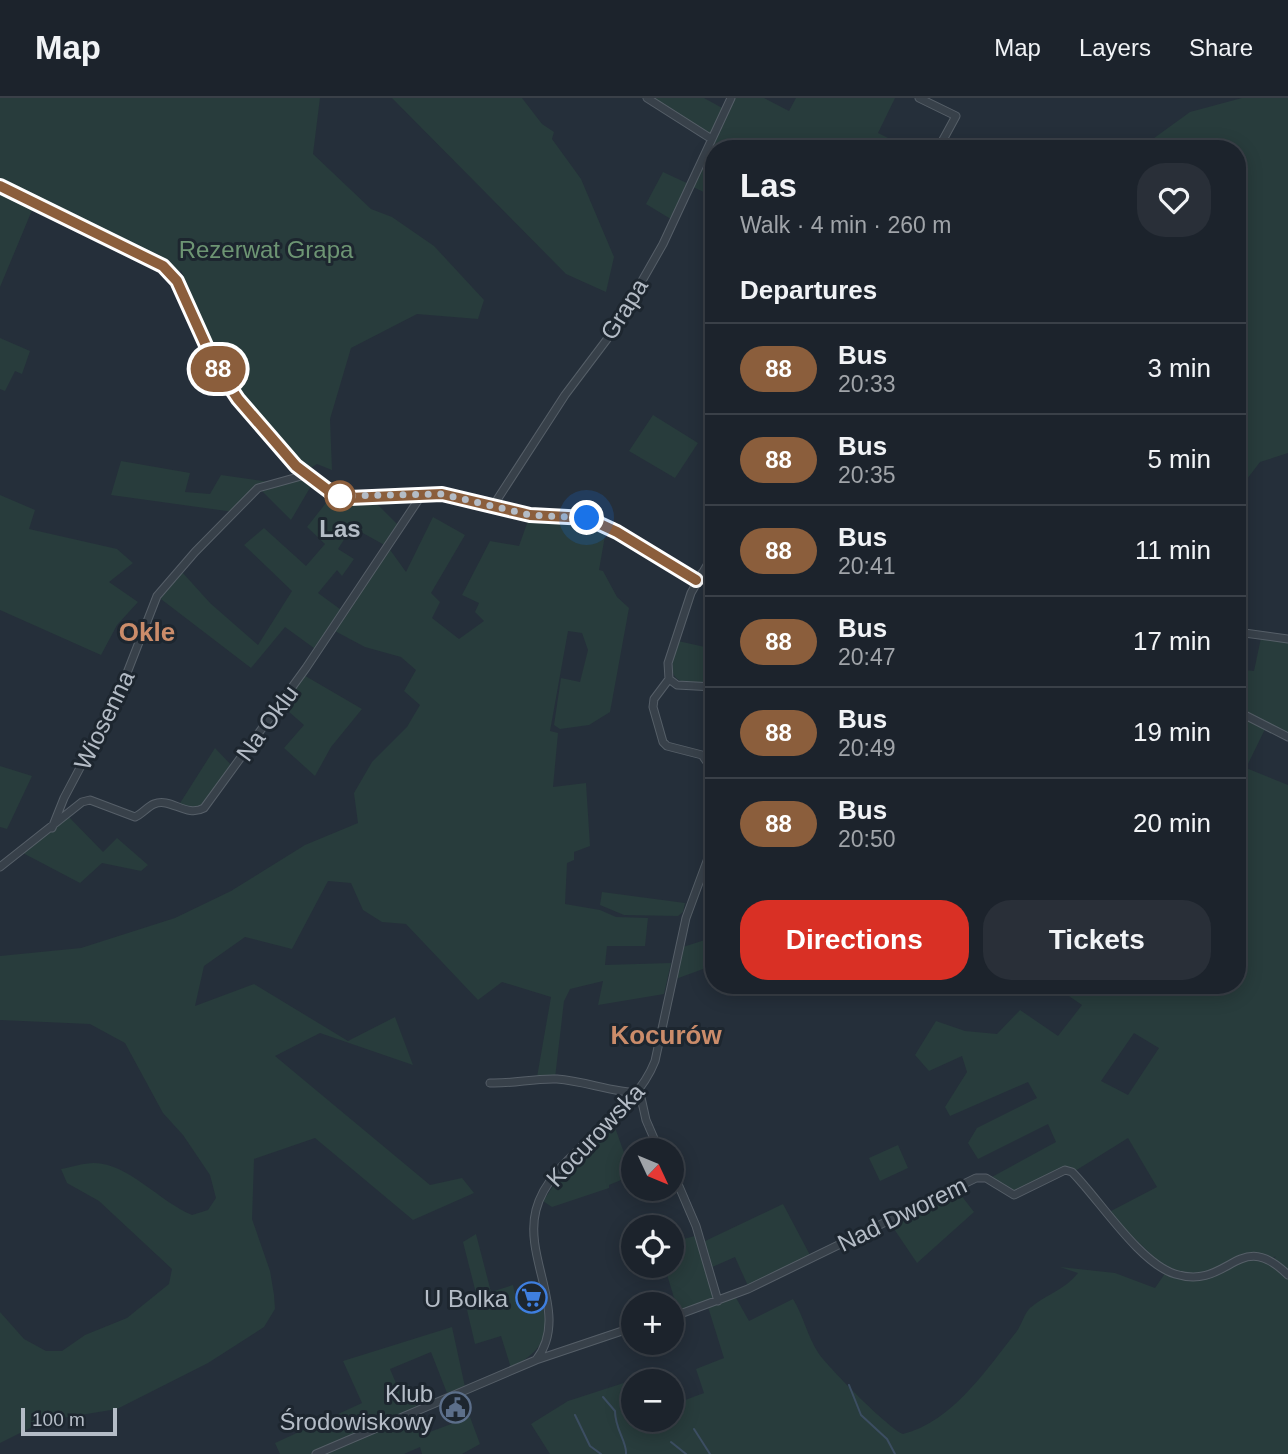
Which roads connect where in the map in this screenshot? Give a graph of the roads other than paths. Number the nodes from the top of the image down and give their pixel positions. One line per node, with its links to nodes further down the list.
1 (647, 98): 4 (street)
2 (731, 98): 4 (street, Grapa)
3 (919, 98): 5 (street)
4 (710, 138)
5 (943, 140)
6 (705, 149): 10 (street, Grapa)
7 (0, 186): 8 (street)
8 (305, 475): 9 (street); 22 (street, Wiosenna)
9 (423, 493): 10 (street); 22 (street, Na Oklu)
10 (494, 506): 14 (street)
11 (705, 568): 12 (street)
12 (702, 573): 13 (street); 14 (street)
13 (705, 574)
14 (696, 580): 17 (street)
15 (1246, 633): 16 (street)
16 (1288, 639)
17 (669, 679): 18 (street); 21 (street)
18 (705, 687)
19 (1246, 715): 20 (street)
20 (1288, 737)
21 (705, 759)
22 (52, 829): 24 (street)
23 (705, 866): 26 (street, Kocurowska)
24 (0, 867)
25 (490, 1083): 26 (street)
26 (639, 1093): 27 (street); 33 (street, Kocurowska)
27 (655, 1138)
28 (684, 1198): 30 (street)
29 (1288, 1275): 30 (street, Nad Dworem)
30 (718, 1301): 31 (street, Nad Dworem)
31 (684, 1313)
32 (621, 1331): 33 (street)
33 (536, 1360): 34 (street)
34 (316, 1454)

